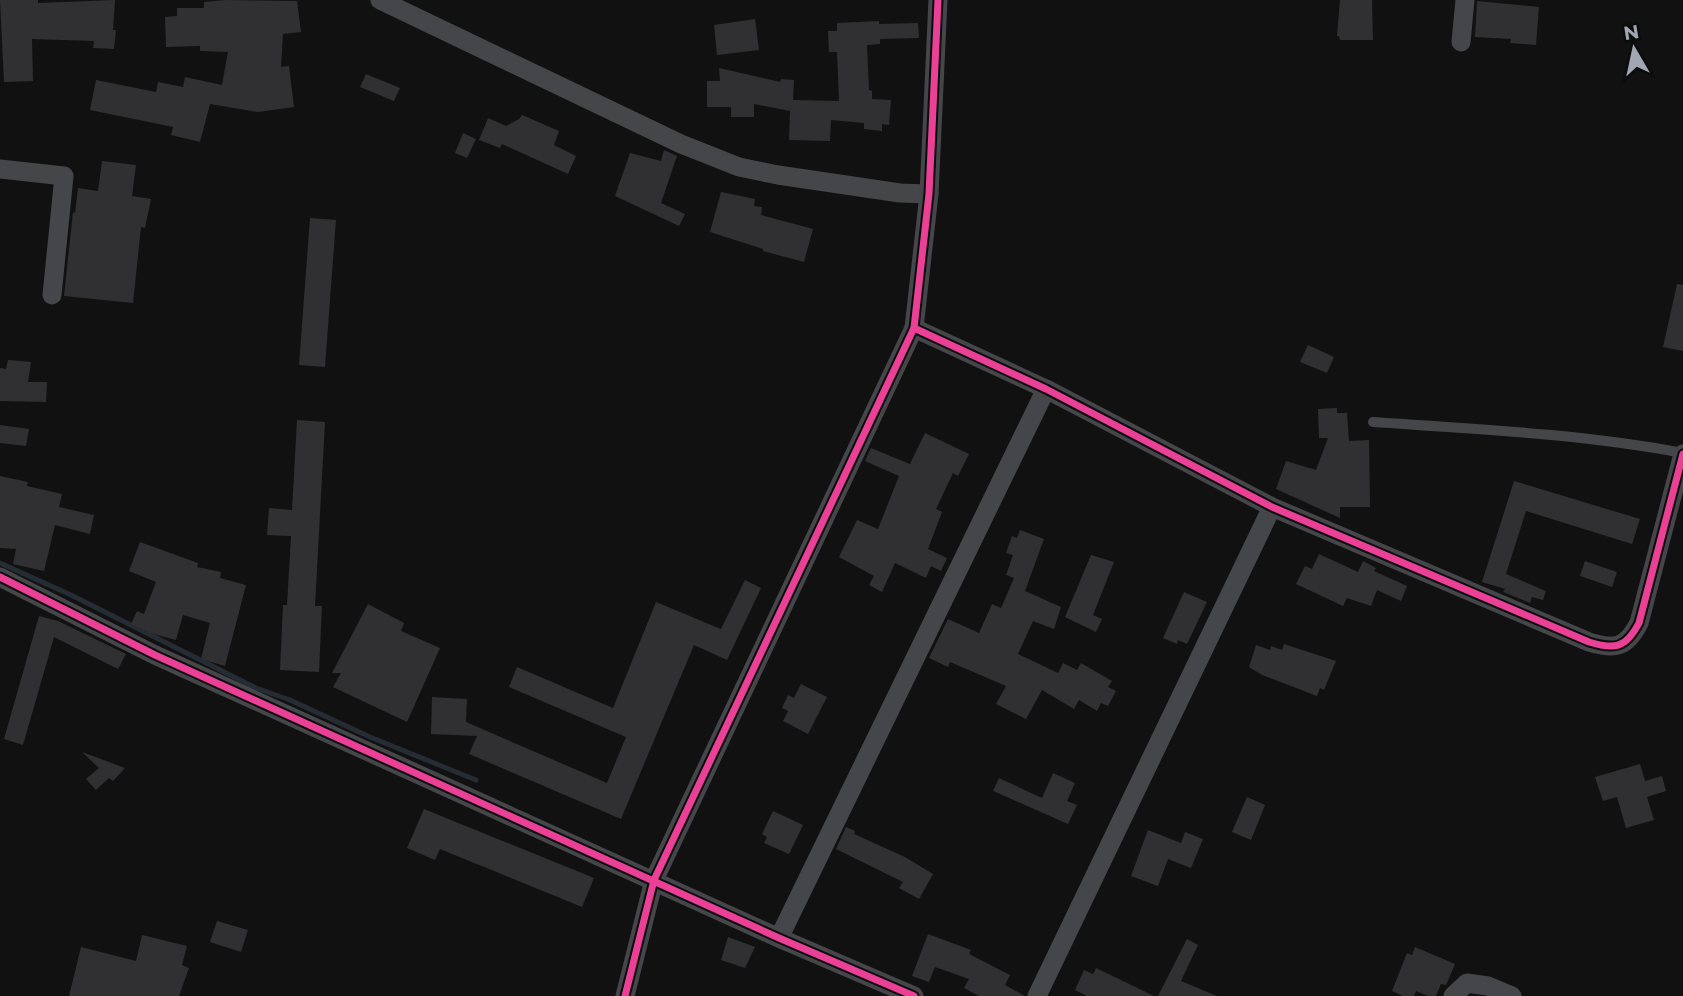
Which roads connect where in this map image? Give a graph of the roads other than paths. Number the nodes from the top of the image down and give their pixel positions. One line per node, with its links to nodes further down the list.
1 (380, 0): 6 (street)
2 (938, 0): 6 (street)
3 (1465, 0): 4 (street)
4 (1461, 42)
5 (0, 169): 7 (street)
6 (929, 194): 8 (street)
7 (52, 295)
8 (914, 328): 9 (street); 14 (street)
9 (1046, 389): 12 (street); 15 (street)
10 (1373, 422): 11 (lane)
11 (1683, 454): 12 (street)
12 (1272, 507): 18 (street)
13 (0, 577): 14 (street)
14 (654, 880): 15 (street); 16 (street)
15 (779, 938): 17 (street)
16 (625, 996)
17 (914, 996)
18 (1037, 996)
19 (1453, 996): 20 (street)
20 (1512, 996)

